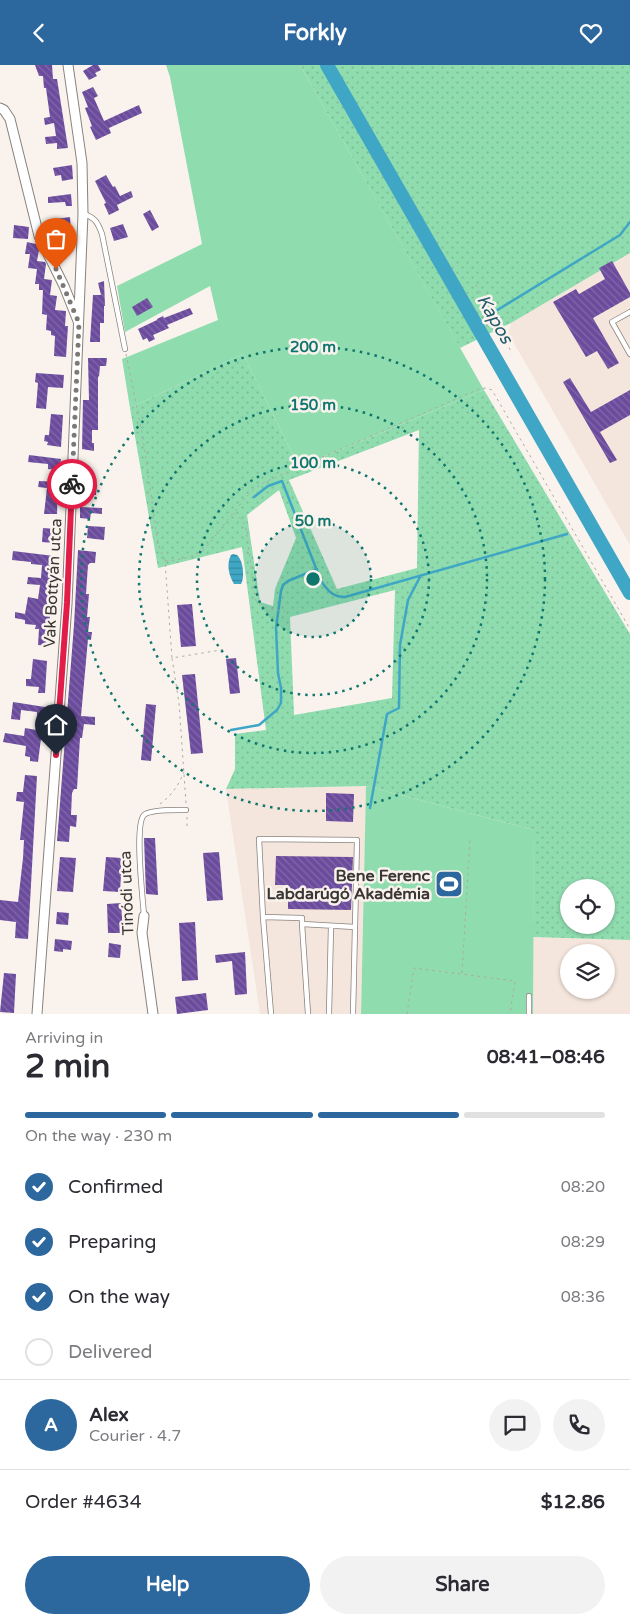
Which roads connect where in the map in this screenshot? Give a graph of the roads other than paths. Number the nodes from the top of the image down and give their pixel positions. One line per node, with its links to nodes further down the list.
1 (68, 65): 3 (street, Vak Bottyán utca)
2 (0, 108): 5 (street)
3 (83, 214): 5 (street, Vak Bottyán utca); 6 (lane)
4 (630, 312): 7 (lane)
5 (79, 323): 15 (street, Vak Bottyán utca)
6 (125, 349)
7 (630, 354)
8 (186, 809): 9 (lane, Tinódi utca)
9 (144, 916): 16 (street, Tinódi utca)
10 (263, 917): 11 (lane); 13 (lane); 17 (lane)
11 (302, 924): 12 (lane); 18 (lane)
12 (331, 926): 13 (lane); 19 (lane)
13 (355, 927): 20 (lane)
14 (529, 996): 21 (lane)
15 (37, 1014)
16 (153, 1014)
17 (272, 1014)
18 (308, 1014)
19 (329, 1014)
20 (353, 1014)
21 (529, 1014)

